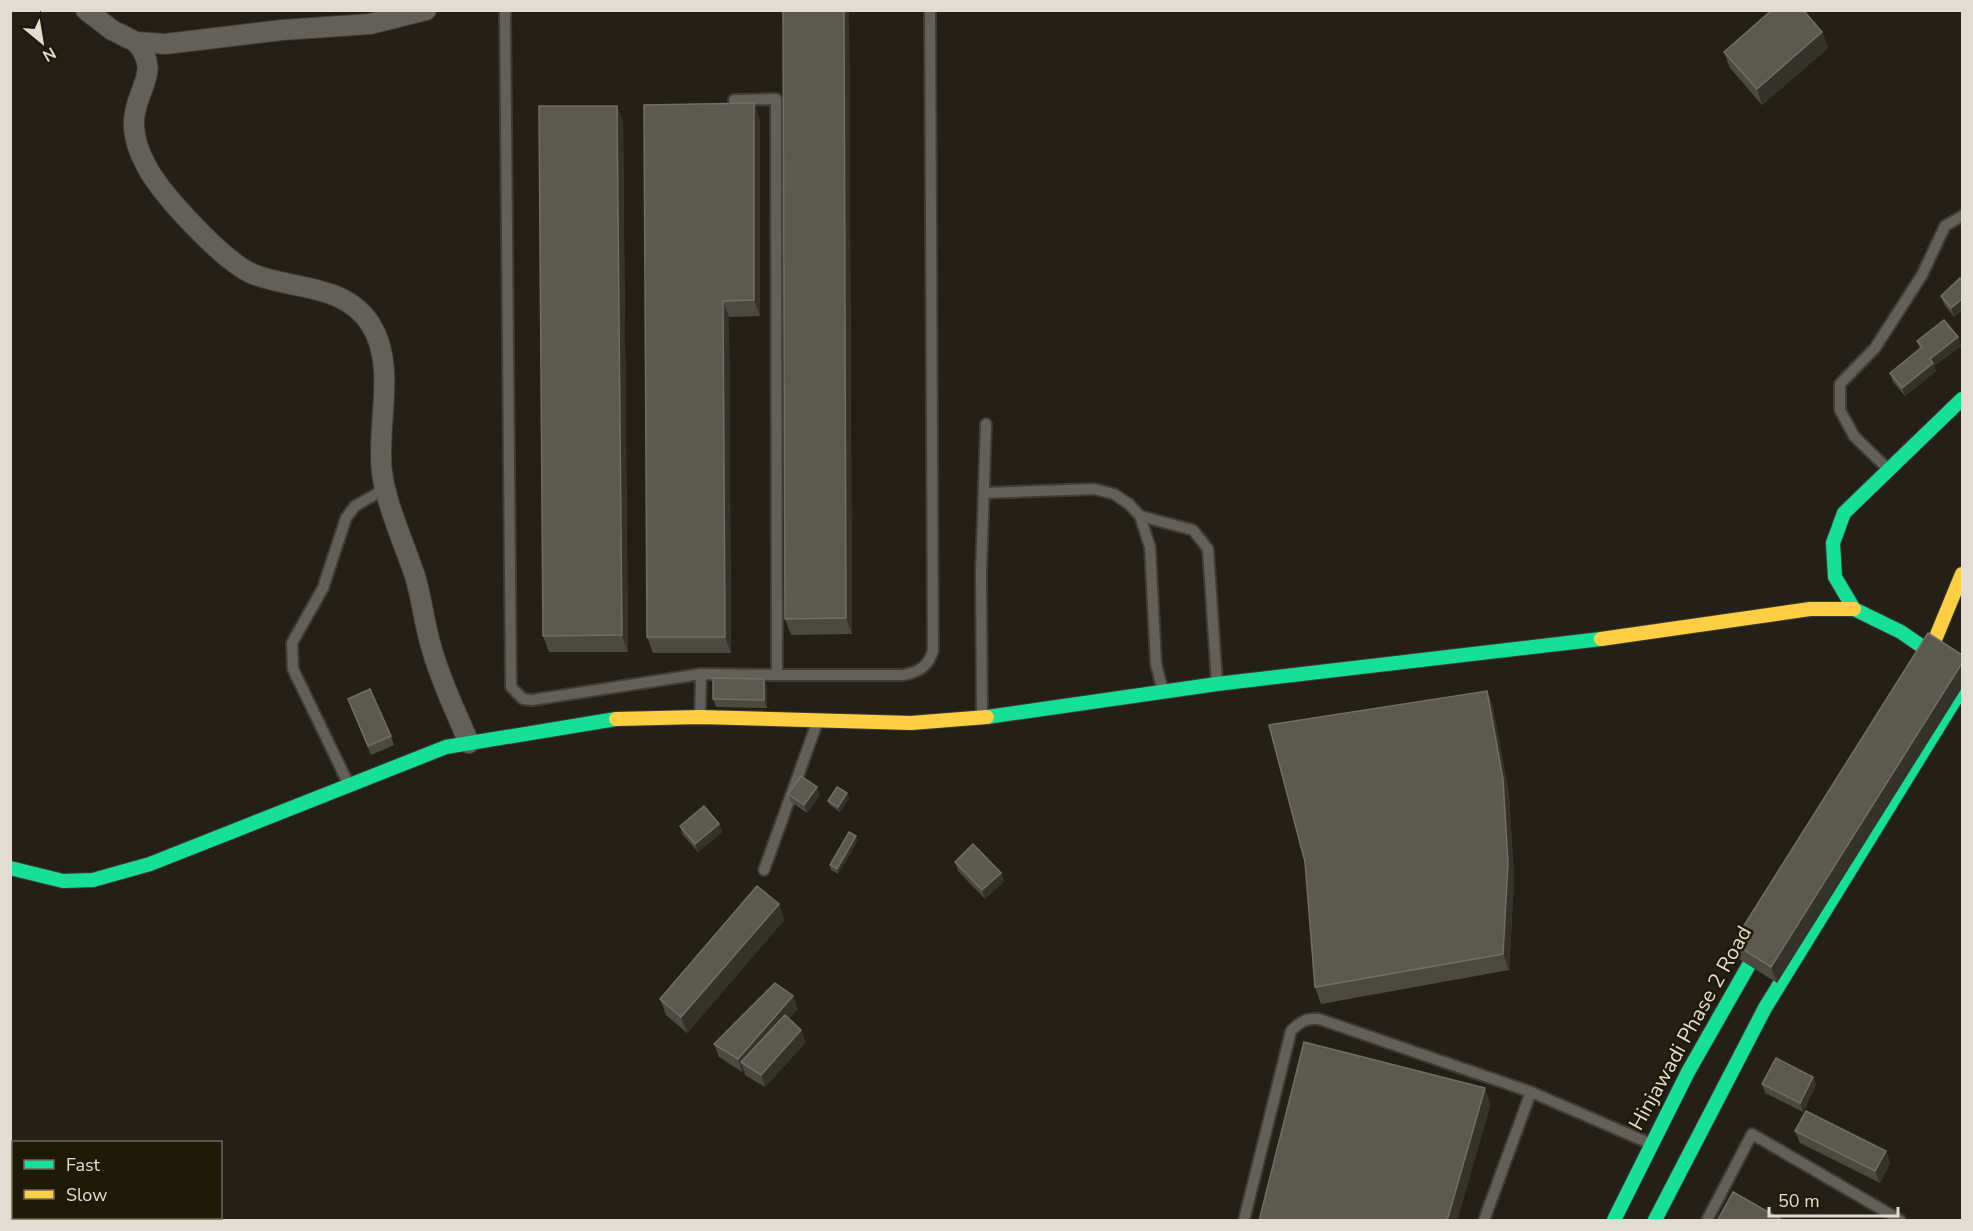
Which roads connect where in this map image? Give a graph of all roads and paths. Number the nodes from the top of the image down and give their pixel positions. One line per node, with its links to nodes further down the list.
1 (86, 10): 5 (street)
2 (426, 10): 5 (street)
3 (505, 10): 17 (lane)
4 (930, 10): 18 (lane)
5 (136, 42): 11 (street)
6 (734, 100): 18 (lane)
7 (1962, 216): 10 (lane)
8 (1962, 399): 10 (street)
9 (986, 423): 12 (lane)
10 (1889, 470): 15 (street)
11 (385, 489): 26 (street); 27 (lane)
12 (984, 493): 13 (lane); 24 (lane)
13 (1140, 516): 19 (lane); 22 (lane)
14 (1962, 574): 16 (street)
15 (1854, 609): 16 (street); 19 (street)
16 (1930, 652): 20 (street)
17 (700, 674): 18 (lane); 23 (lane)
18 (777, 675)
19 (1217, 684): 22 (street)
20 (1914, 688)
21 (1962, 688): 36 (street)
22 (1163, 692): 24 (street)
23 (700, 717): 25 (street); 26 (street)
24 (982, 718): 25 (street)
25 (817, 722): 29 (lane)
26 (470, 743): 27 (street)
27 (349, 785): 28 (street)
28 (10, 868)
29 (764, 870)
30 (1775, 920): 32 (street, Hinjawadi Phase 2 Road)
31 (1531, 1092): 32 (lane); 33 (lane); 34 (lane)
32 (1650, 1143): 35 (street, Hinjawadi Phase 2 Road)
33 (1244, 1221)
34 (1484, 1221)
35 (1614, 1221)
36 (1655, 1221)
37 (1707, 1221): 38 (lane)
38 (1900, 1221)

